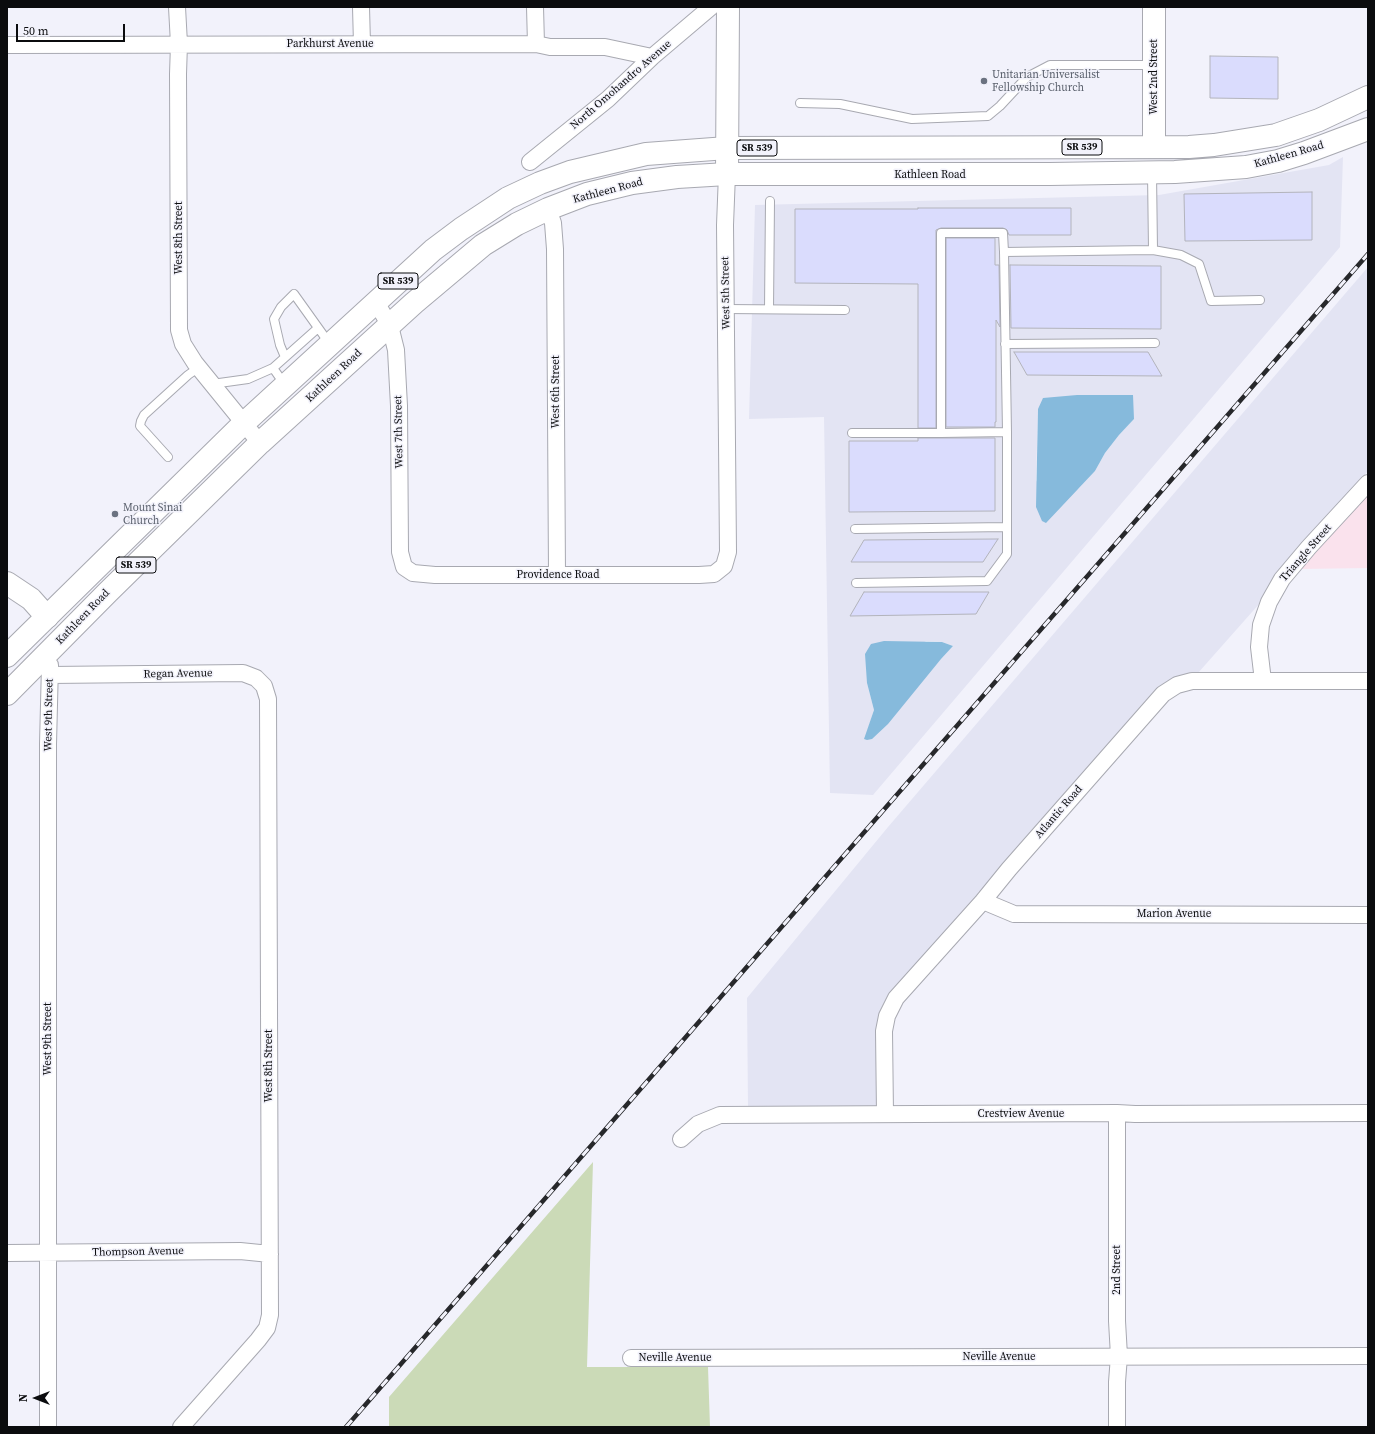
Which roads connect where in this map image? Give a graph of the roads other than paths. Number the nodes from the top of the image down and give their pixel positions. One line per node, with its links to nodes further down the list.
1 (177, 7): 7 (street, West 8th Street)
2 (361, 7): 8 (street)
3 (535, 7): 9 (street)
4 (711, 7): 11 (street, North Omohandro Avenue)
5 (728, 7): 18 (main road, West 5th Street)
6 (1154, 7): 12 (main road, West 2nd Street)
7 (179, 44): 8 (street, Parkhurst Avenue); 10 (street, Parkhurst Avenue); 37 (street, West 8th Street)
8 (362, 44): 9 (street, Parkhurst Avenue)
9 (536, 44): 11 (street, Parkhurst Avenue)
10 (7, 45)
11 (652, 57): 19 (street, North Omohandro Avenue)
12 (1154, 66): 14 (lane); 17 (main road, West 2nd Street)
13 (1368, 97): 15 (main road, Kathleen Road / SR 539)
14 (800, 103)
15 (1313, 122): 17 (main road, Kathleen Road / SR 539); 20 (main road)
16 (1368, 129): 20 (main road, Kathleen Road / SR 539)
17 (1154, 146): 18 (main road, Kathleen Road / SR 539); 22 (main road)
18 (727, 148): 21 (main road, West 5th Street); 28 (main road, Kathleen Road / SR 539)
19 (530, 162)
20 (1152, 172): 22 (main road, Kathleen Road / SR 539); 25 (lane)
21 (726, 174): 22 (main road, Kathleen Road / SR 539); 24 (main road, Kathleen Road / SR 539); 29 (street, West 5th Street)
22 (1050, 174)
23 (770, 201): 30 (lane)
24 (548, 209): 32 (main road, Kathleen Road / SR 539); 52 (street, West 6th Street)
25 (1153, 250): 26 (lane); 27 (lane)
26 (1004, 252): 35 (lane); 43 (lane)
27 (1260, 300)
28 (376, 302): 32 (street, West 7th Street); 33 (main road, Kathleen Road / SR 539)
29 (726, 309): 30 (lane); 51 (street, West 5th Street)
30 (769, 309): 31 (lane)
31 (845, 310)
32 (390, 326): 44 (main road, Kathleen Road / SR 539); 50 (street, West 7th Street)
33 (324, 336): 36 (lane); 36 (lane); 38 (main road, Kathleen Road / SR 539)
34 (1155, 343): 35 (lane)
35 (1005, 344): 41 (lane)
36 (285, 357): 38 (lane)
37 (198, 368): 39 (street, West 8th Street); 45 (lane)
38 (279, 376): 39 (lane); 40 (main road, Kathleen Road / SR 539)
39 (212, 384): 40 (street, West 8th Street)
40 (243, 424): 44 (street, West 8th Street); 49 (main road, Kathleen Road / SR 539)
41 (1007, 432): 43 (lane); 47 (lane)
42 (852, 433): 43 (lane)
43 (941, 433)
44 (260, 443): 56 (main road, Kathleen Road / SR 539)
45 (168, 457)
46 (1368, 483): 59 (street, Triangle Street)
47 (1007, 527): 48 (lane); 53 (lane)
48 (855, 529)
49 (133, 532): 55 (main road, Kathleen Road / SR 539); 56 (main road)
50 (404, 567): 52 (street, Providence Road)
51 (714, 574): 52 (street, Providence Road)
52 (557, 575)
53 (856, 582)
54 (7, 583): 55 (main road)
55 (47, 617): 57 (main road, Kathleen Road / SR 539)
56 (50, 651): 58 (street, West 9th Street); 61 (main road, Kathleen Road / SR 539)
57 (7, 656)
58 (50, 676): 62 (street, Regan Avenue); 70 (street, West 9th Street)
59 (1263, 681): 60 (street, Atlantic Road); 63 (street, Atlantic Road)
60 (1368, 681)
61 (7, 694)
62 (268, 724): 71 (street, West 8th Street)
63 (983, 901): 64 (street, Marion Avenue); 67 (street, Atlantic Road)
64 (1368, 915)
65 (1117, 1113): 66 (street, Crestview Avenue); 67 (street, Crestview Avenue); 72 (street, 2nd Street)
66 (1368, 1113)
67 (885, 1114): 68 (street, Crestview Avenue)
68 (682, 1138)
69 (7, 1253): 70 (street, Thompson Avenue)
70 (49, 1253): 71 (street, Thompson Avenue); 75 (street, West 9th Street)
71 (270, 1254): 76 (street, West 8th Street)
72 (1119, 1356): 73 (street, Neville Avenue); 74 (street, Neville Avenue); 77 (street, 2nd Street)
73 (1368, 1356)
74 (631, 1358)
75 (48, 1427)
76 (181, 1427)
77 (1117, 1427)

